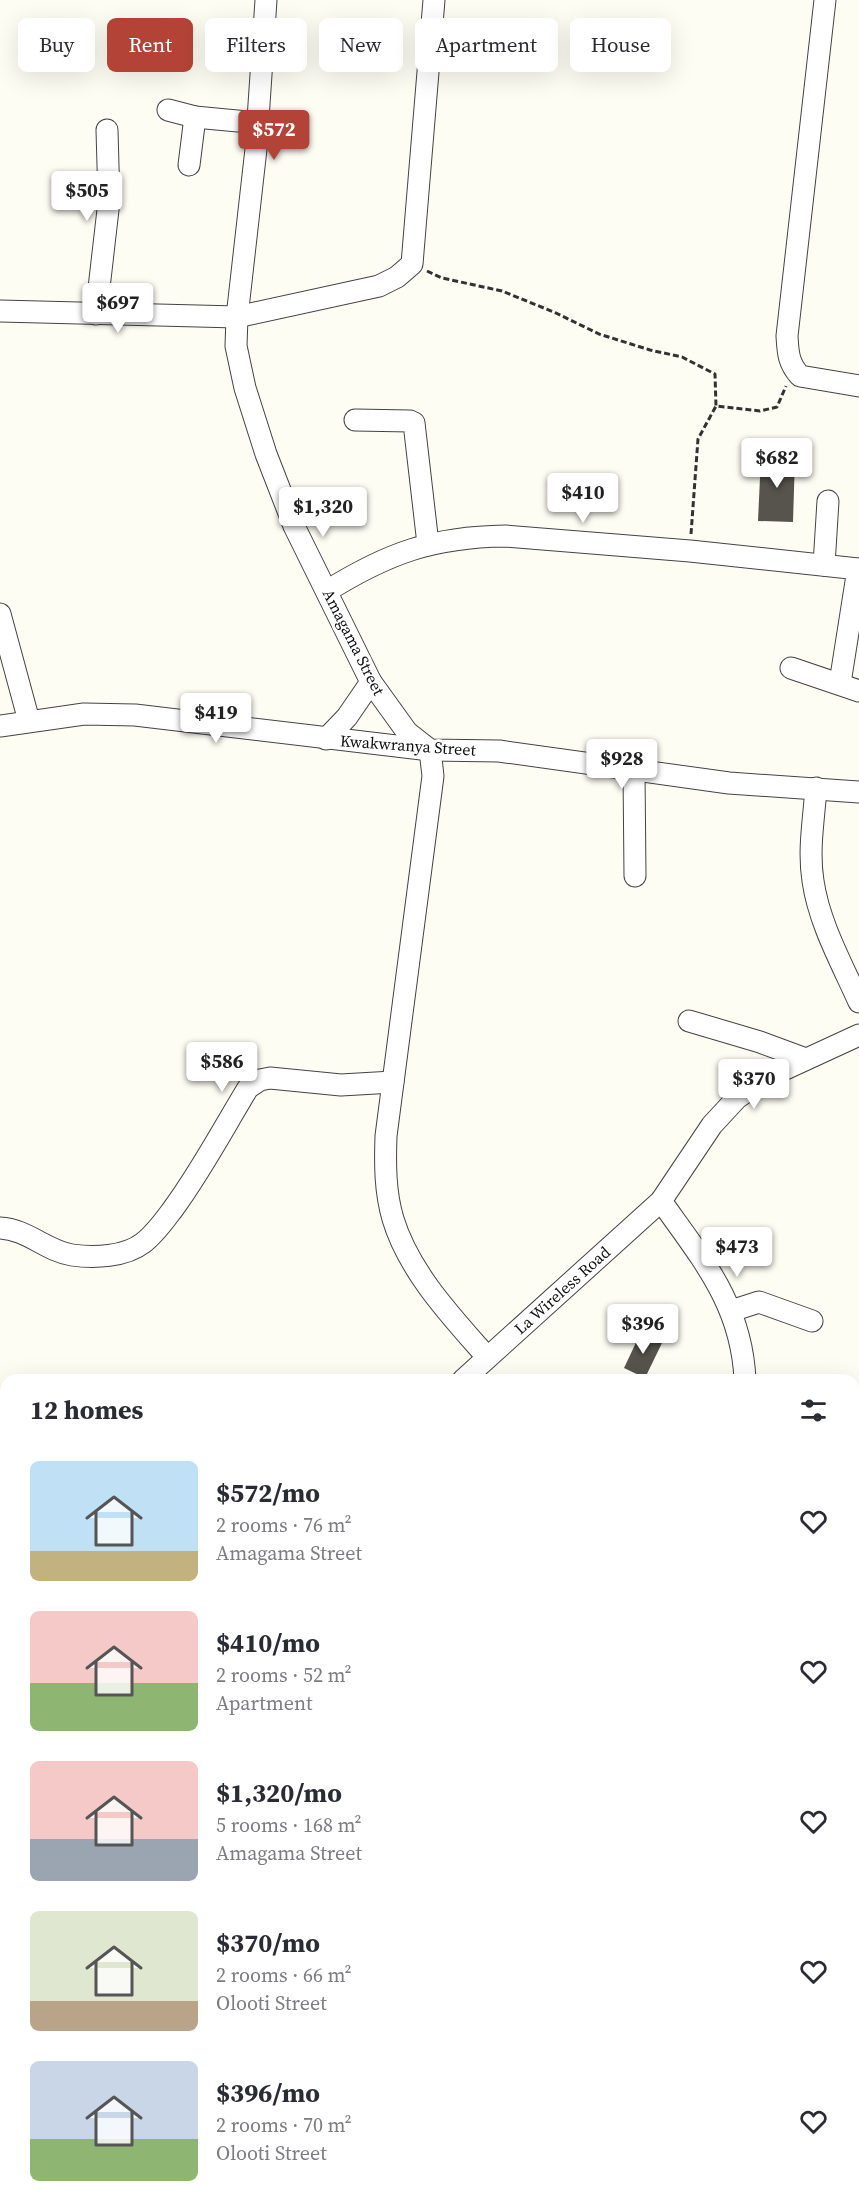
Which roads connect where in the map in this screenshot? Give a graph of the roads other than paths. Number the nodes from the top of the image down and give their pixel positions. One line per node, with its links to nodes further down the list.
1 (266, 0): 6 (street, Amagama Street)
2 (434, 0): 11 (street)
3 (825, 0): 12 (street)
4 (168, 110): 5 (street)
5 (195, 117): 6 (street); 8 (street)
6 (258, 123): 11 (street, Amagama Street)
7 (107, 130): 10 (street)
8 (189, 165)
9 (0, 311): 10 (street)
10 (96, 314): 11 (street)
11 (237, 317): 18 (street, Amagama Street)
12 (859, 386)
13 (355, 420): 15 (street)
14 (828, 501): 16 (street)
15 (428, 544): 16 (street); 18 (street)
16 (824, 565): 17 (street)
17 (859, 569): 22 (street)
18 (327, 591): 21 (street, Amagama Street)
19 (0, 614): 23 (street)
20 (791, 668): 22 (street)
21 (371, 682): 25 (street); 26 (street, Amagama Street)
22 (850, 687)
23 (29, 722): 24 (street, Kwakwranya Street); 25 (street, Kwakwranya Street)
24 (0, 726)
25 (326, 739): 26 (street, Kwakwranya Street)
26 (430, 750): 27 (street, Kwakwranya Street); 35 (street)
27 (634, 772): 28 (street, Kwakwranya Street); 30 (street)
28 (816, 788): 29 (street, Kwakwranya Street); 31 (street)
29 (859, 792)
30 (634, 876)
31 (859, 1002)
32 (689, 1021): 34 (street)
33 (859, 1035): 34 (street, La Wireless Road)
34 (806, 1059): 36 (street, La Wireless Road)
35 (393, 1082): 37 (street); 40 (street)
36 (662, 1201): 38 (street); 40 (street, La Wireless Road)
37 (0, 1228)
38 (731, 1311): 39 (street); 42 (street)
39 (812, 1321)
40 (487, 1357): 41 (street, La Wireless Road)
41 (469, 1374)
42 (744, 1374)

